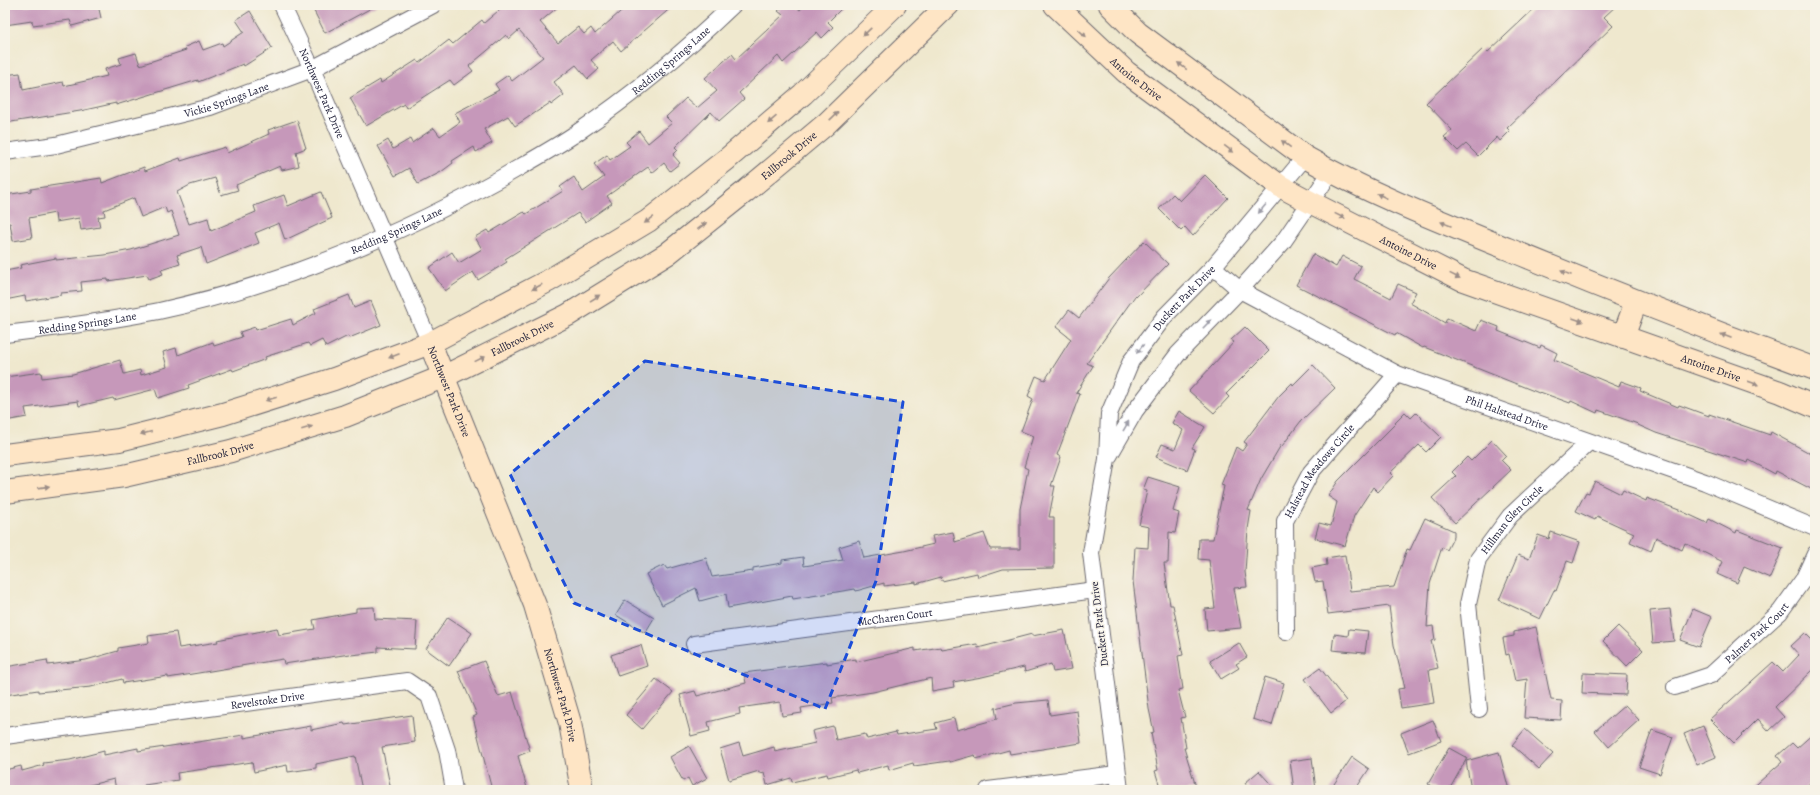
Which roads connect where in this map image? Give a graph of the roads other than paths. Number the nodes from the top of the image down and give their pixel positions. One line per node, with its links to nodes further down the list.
1 (282, 5): 8 (street, Northwest Park Drive)
2 (433, 5): 8 (street, Vickie Springs Lane)
3 (733, 5): 14 (street, Redding Springs Lane)
4 (895, 5): 20 (main road, one-way to 20)
5 (948, 5): 23 (main road, Fallbrook Drive, one-way to 5)
6 (1054, 5): 12 (main road, Antoine Drive, one-way to 12)
7 (1110, 5): 10 (main road, one-way to 7)
8 (312, 69): 9 (street, Vickie Springs Lane); 14 (street, Northwest Park Drive)
9 (5, 152)
10 (1305, 157): 11 (main road); 12 (street, Duckett Park Drive)
11 (1331, 172): 13 (street, Duckett Park Drive); 17 (main road, one-way to 11)
12 (1280, 186): 13 (main road, Antoine Drive); 15 (street, Duckett Park Drive, one-way to 15)
13 (1310, 202): 16 (street, Duckett Park Drive); 19 (main road, Antoine Drive, one-way to 19)
14 (385, 237): 18 (street, Redding Springs Lane); 20 (street, Northwest Park Drive)
15 (1213, 267): 16 (street, Phil Halstead Drive); 27 (street, Duckett Park Drive, one-way to 27)
16 (1240, 290): 22 (street, Phil Halstead Drive); 27 (street, Duckett Park Drive, one-way to 16)
17 (1636, 302): 19 (main road); 21 (main road, one-way to 17)
18 (5, 334)
19 (1623, 337): 24 (main road, Antoine Drive, one-way to 24)
20 (430, 343): 23 (main road, Northwest Park Drive); 26 (main road, one-way to 26)
21 (1815, 369)
22 (1397, 374): 25 (street, Phil Halstead Drive); 32 (street, Halstead Meadows Circle)
23 (445, 376): 28 (main road, Fallbrook Drive, one-way to 23); 39 (main road, Northwest Park Drive)
24 (1815, 407)
25 (1589, 442): 29 (street, Phil Halstead Drive); 35 (street, Hillman Glen Circle)
26 (5, 455)
27 (1107, 459): 31 (street, Duckett Park Drive)
28 (5, 492)
29 (1815, 528)
30 (1815, 554): 34 (street, Palmer Park Court)
31 (1095, 590): 33 (street, McCharen Court); 37 (street, Duckett Park Drive)
32 (1286, 632)
33 (694, 644)
34 (1675, 687)
35 (1479, 710)
36 (5, 736): 38 (street, Revelstoke Drive)
37 (1117, 774): 40 (street); 41 (street, Duckett Park Drive)
38 (454, 790)
39 (582, 790)
40 (988, 790)
41 (1120, 790)

